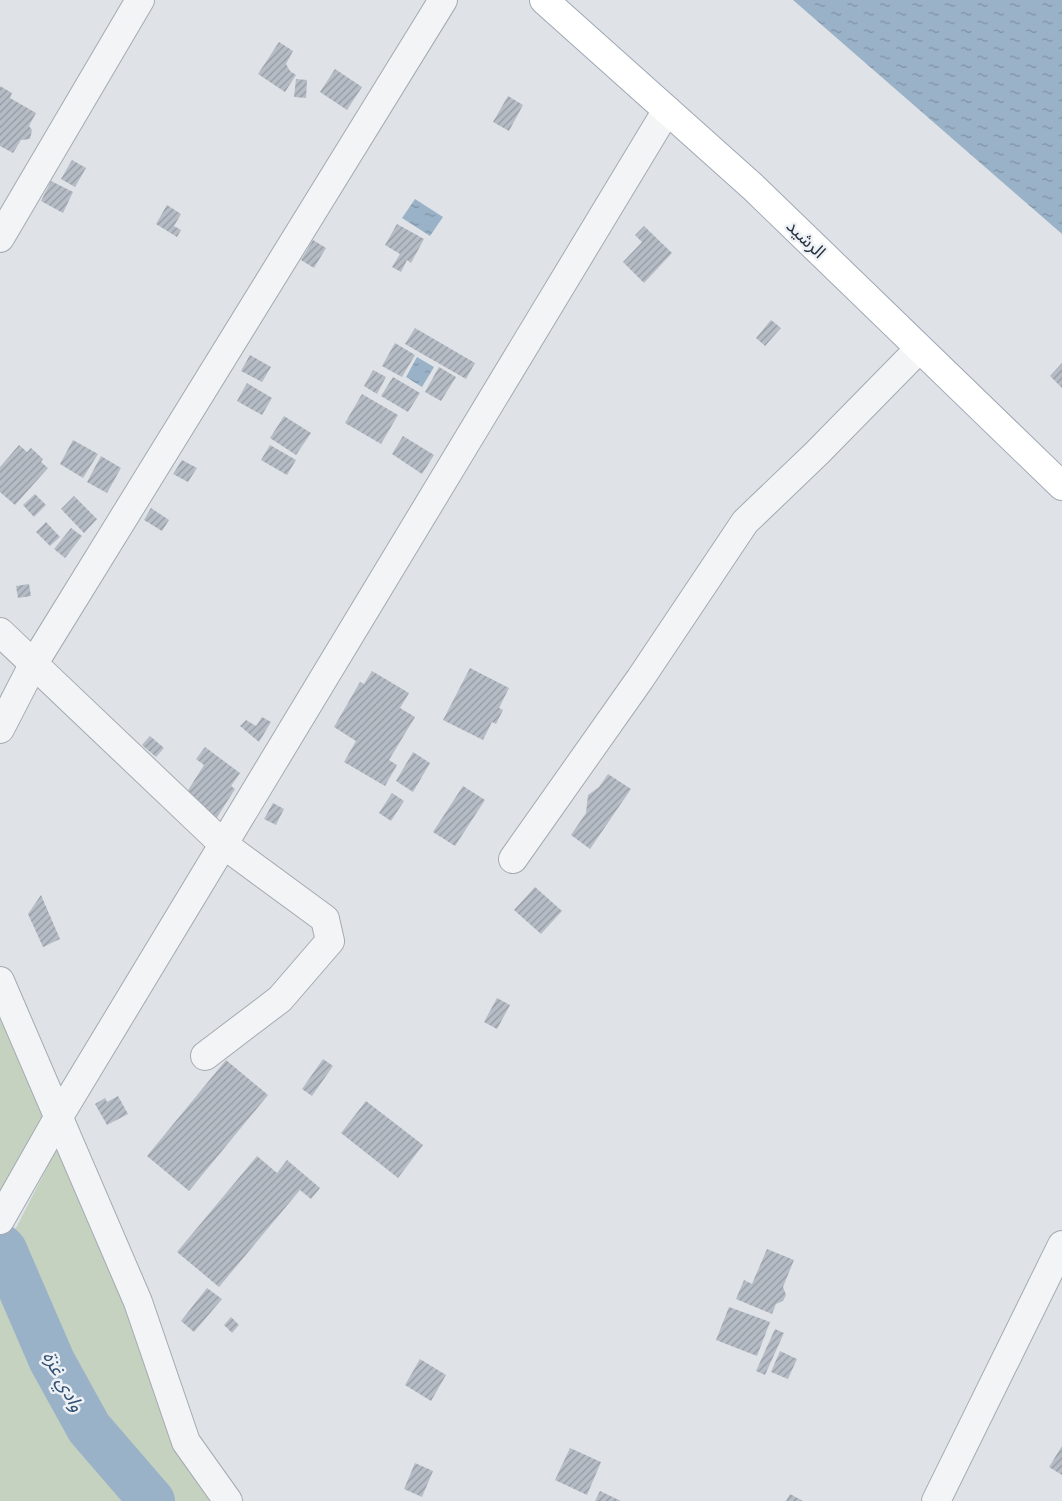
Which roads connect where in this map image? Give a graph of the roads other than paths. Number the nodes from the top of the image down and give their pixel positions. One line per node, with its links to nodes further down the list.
1 (140, 0): 5 (street)
2 (443, 0): 9 (street)
3 (544, 0): 4 (main road, الرشيد)
4 (667, 110): 6 (main road, الرشيد); 11 (street)
5 (0, 238)
6 (919, 349): 7 (main road, الرشيد); 12 (street)
7 (1062, 486)
8 (0, 632): 9 (street)
9 (34, 663): 10 (street); 11 (street)
10 (0, 729)
11 (223, 844): 14 (street); 15 (street)
12 (513, 859)
13 (0, 981): 15 (street)
14 (205, 1056)
15 (58, 1118): 16 (street); 18 (street)
16 (0, 1220)
17 (1062, 1245): 19 (street)
18 (228, 1501)
19 (936, 1501)

